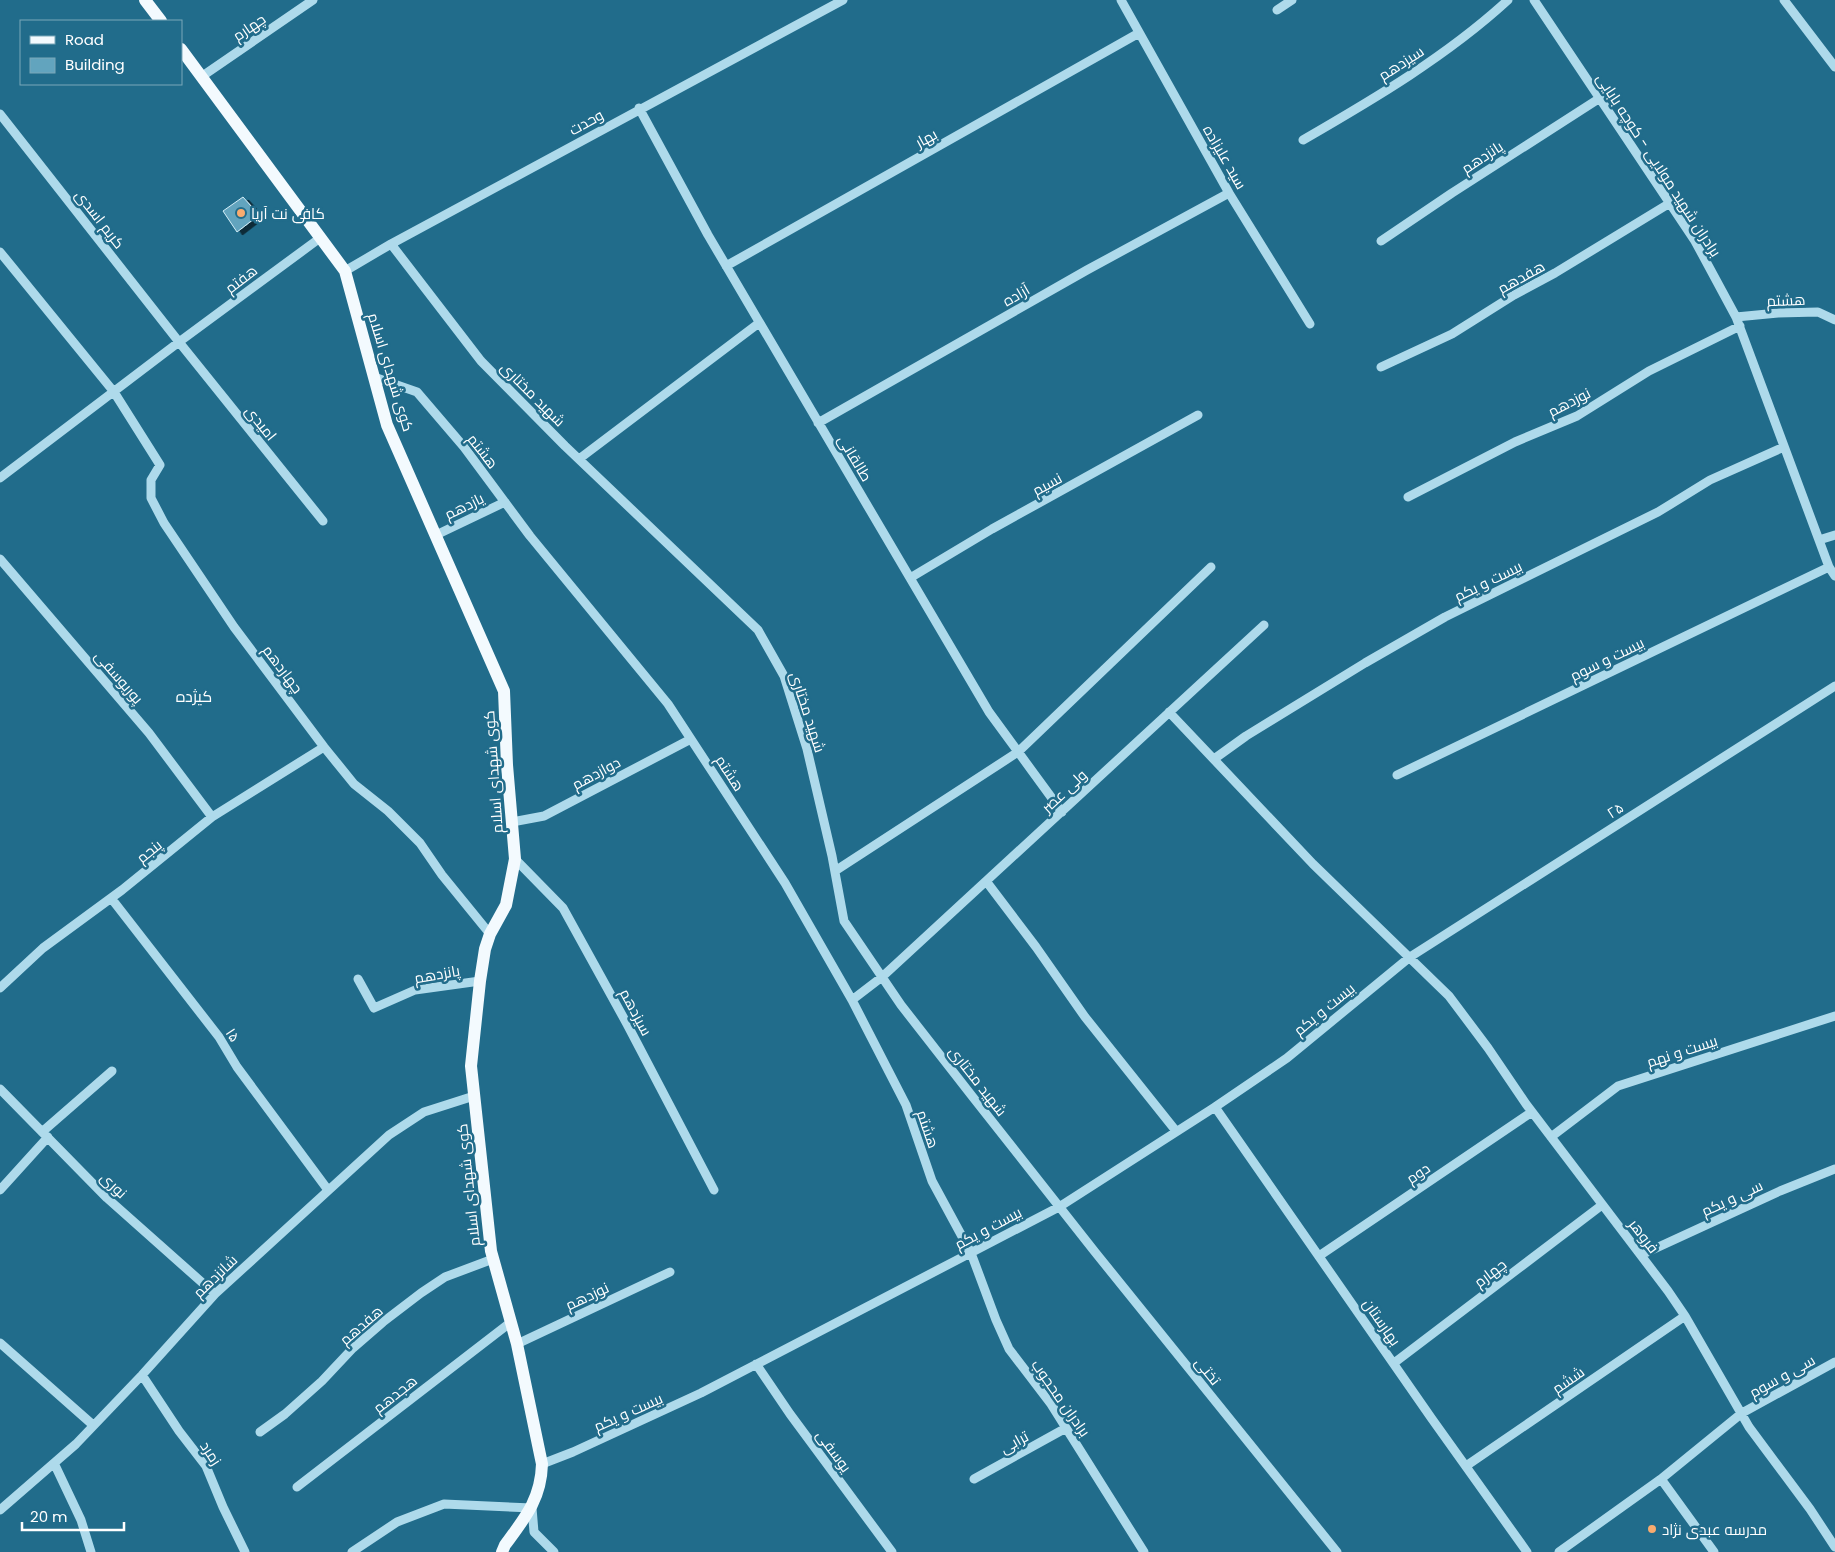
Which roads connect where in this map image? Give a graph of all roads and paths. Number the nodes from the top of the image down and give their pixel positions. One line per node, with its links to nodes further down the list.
1 (145, 0): 10 (main road)
2 (313, 0): 14 (street, چهارم)
3 (843, 0): 16 (street, وحدت)
4 (1121, 0): 11 (street, سید علیزاده)
5 (1292, 0): 9 (street)
6 (1508, 0): 18 (street, سیزدهم)
7 (1534, 0): 15 (street, برادران شهید مولایی - کوچه بابایی)
8 (1784, 0): 13 (street)
9 (1277, 10)
10 (159, 20)
11 (1139, 33): 19 (street, سید علیزاده); 25 (street, بهار)
12 (182, 50): 14 (main road, کوی شهدای اسلام)
13 (1835, 67)
14 (201, 77): 21 (main road, کوی شهدای اسلام)
15 (1600, 98): 20 (street, برادران شهید مولایی - کوچه بابایی); 22 (street, پانزدهم)
16 (639, 108): 23 (street, وحدت); 25 (street, طالقانی)
17 (0, 114): 32 (street, کریم اسدی)
18 (1302, 140)
19 (1229, 193): 30 (street, سید علیزاده); 37 (street, آزاده)
20 (1670, 204): 27 (street, برادران شهید مولایی - کوچه بابایی); 33 (street, هفدهم)
21 (320, 238): 26 (main road, کوی شهدای اسلام); 32 (street, هفتم)
22 (1381, 242)
23 (390, 244): 26 (street, وحدت); 39 (street, شهید مختاری)
24 (0, 252): 35 (street)
25 (726, 266): 29 (street, طالقانی)
26 (345, 271): 34 (main road, کوی شهدای اسلام)
27 (1736, 317): 28 (street, هشتم); 31 (street, برادران شهید مولایی - کوچه بابایی)
28 (1835, 320)
29 (759, 323): 37 (street, طالقانی); 39 (street)
30 (1310, 324)
31 (1740, 326): 38 (street, برادران شهید مولایی - کوچه بابایی); 41 (street, نوزدهم)
32 (179, 342): 35 (street); 43 (street, امیدی)
33 (1381, 367)
34 (374, 377): 42 (street, هشتم); 44 (main road, کوی شهدای اسلام)
35 (114, 392): 40 (street); 56 (street, چهاردهم)
36 (1198, 415): 51 (street, نسیم)
37 (818, 423): 51 (street, طالقانی)
38 (1784, 447): 46 (street, برادران شهید مولایی - کوچه بابایی); 58 (street, بیست و یکم)
39 (580, 459): 64 (street, شهید مختاری)
40 (0, 478)
41 (1408, 497)
42 (505, 502): 44 (street, یازدهم); 55 (street, هشتم)
43 (323, 521)
44 (436, 535): 62 (main road, کوی شهدای اسلام)
45 (1835, 535): 46 (street)
46 (1819, 540): 49 (street, برادران شهید مولایی - کوچه بابایی)
47 (0, 559): 61 (street, پوریوسفی)
48 (1211, 567): 57 (street)
49 (1829, 567): 50 (street, برادران شهید مولایی - کوچه بابایی); 59 (street, بیست و سوم)
50 (1835, 576)
51 (910, 578): 57 (street, طالقانی)
52 (1264, 625): 54 (street, ولی عصر)
53 (1835, 686): 68 (street, ۲۵)
54 (1169, 712): 58 (street, فروهر); 60 (street, ولی عصر)
55 (690, 739): 62 (street, دوازدهم); 73 (street, هشتم)
56 (324, 747): 61 (street, پنجم); 67 (street, چهاردهم)
57 (1018, 752): 60 (street, طالقانی); 64 (street)
58 (1214, 759): 68 (street, فروهر)
59 (1397, 776)
60 (1062, 812): 65 (street, ولی عصر)
61 (212, 817): 66 (street, پنجم)
62 (512, 822): 63 (main road, کوی شهدای اسلام)
63 (515, 859): 67 (main road, کوی شهدای اسلام); 86 (street, سیزدهم)
64 (835, 871): 69 (street, شهید مختاری)
65 (986, 881): 69 (street, ولی عصر); 80 (street)
66 (111, 898): 72 (street, پنجم); 85 (street, ۱۵)
67 (490, 934): 71 (main road, کوی شهدای اسلام)
68 (1410, 957): 78 (street, بیست و یکم); 79 (street, فروهر)
69 (882, 977): 73 (street, ولی عصر); 88 (street, شهید مختاری)
70 (358, 979): 71 (street, پانزدهم)
71 (480, 981): 77 (main road, کوی شهدای اسلام)
72 (0, 988)
73 (852, 1000): 89 (street, هشتم)
74 (1835, 1016): 82 (street, بیست و نهم)
75 (112, 1071): 81 (street)
76 (0, 1090): 81 (street, نوری)
77 (474, 1096): 85 (street, شانزدهم); 92 (main road, کوی شهدای اسلام)
78 (1215, 1107): 80 (street, بیست و یکم); 91 (street, بهارستان)
79 (1532, 1112): 82 (street, فروهر); 91 (street, دوم)
80 (1176, 1131): 88 (street, بیست و یکم)
81 (45, 1135): 84 (street); 94 (street, نوری)
82 (1551, 1137): 87 (street, فروهر)
83 (1835, 1169): 90 (street, سی و یکم)
84 (0, 1190)
85 (328, 1190): 94 (street, شانزدهم)
86 (714, 1190)
87 (1602, 1206): 90 (street, فروهر); 100 (street, چهارم)
88 (1059, 1207): 89 (street, بیست و یکم); 123 (street, تختی)
89 (971, 1253): 101 (street, بیست و یکم); 105 (street, برادران محجوب)
90 (1641, 1255): 95 (street, فروهر)
91 (1319, 1256): 100 (street, بهارستان)
92 (493, 1259): 96 (main road, کوی شهدای اسلام); 106 (street, هفدهم)
93 (670, 1272): 98 (street, نوزدهم)
94 (215, 1294): 102 (street, شانزدهم)
95 (1685, 1316): 103 (street, فروهر); 109 (street, ششم)
96 (510, 1322): 98 (main road, کوی شهدای اسلام); 112 (street, هجدهم)
97 (0, 1343): 104 (street)
98 (517, 1344): 108 (main road, کوی شهدای اسلام)
99 (1835, 1362): 103 (street, سی و سوم)
100 (1394, 1363): 109 (street, بهارستان)
101 (756, 1364): 108 (street, بیست و یکم); 121 (street, یوسفی)
102 (142, 1376): 104 (street, شانزدهم); 117 (street, زمرد)
103 (1742, 1414): 111 (street, سی و سوم); 115 (street, فروهر)
104 (93, 1426): 107 (street, شانزدهم)
105 (1066, 1428): 110 (street, ترابی); 122 (street, برادران محجوب)
106 (260, 1432)
107 (54, 1463): 114 (street, شانزدهم); 116 (street)
108 (542, 1464): 113 (main road, کوی شهدای اسلام)
109 (1466, 1466): 124 (street, بهارستان)
110 (974, 1479)
111 (1661, 1479): 125 (street, سی و سوم); 126 (street)
112 (297, 1487)
113 (532, 1508): 118 (street); 119 (main road, کوی شهدای اسلام); 120 (street)
114 (0, 1510)
115 (1835, 1547)
116 (91, 1552)
117 (245, 1552)
118 (352, 1552)
119 (502, 1552)
120 (554, 1552)
121 (892, 1552)
122 (1144, 1552)
123 (1337, 1552)
124 (1527, 1552)
125 (1559, 1552)
126 (1714, 1552)

